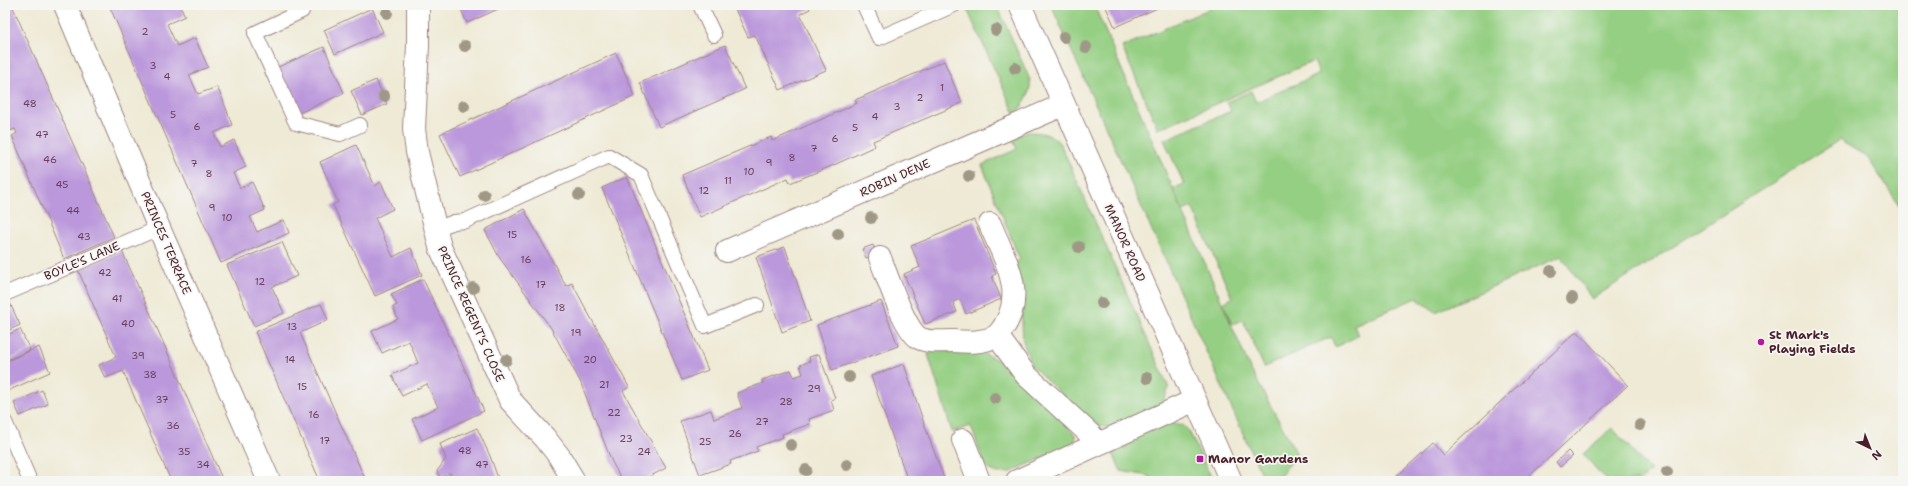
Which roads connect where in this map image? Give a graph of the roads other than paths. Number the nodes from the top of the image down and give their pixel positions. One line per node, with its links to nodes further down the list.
1 (64, 5): 12 (street, PRINCES TERRACE)
2 (300, 5): 10 (lane)
3 (418, 5): 13 (street, PRINCE REGENT'S CLOSE)
4 (700, 5): 8 (lane)
5 (864, 5): 6 (lane)
6 (954, 5)
7 (1020, 5): 9 (street, MANOR ROAD)
8 (714, 35)
9 (1063, 105): 14 (street, ROBIN DENE); 19 (street, MANOR ROAD)
10 (360, 125)
11 (990, 224): 18 (street)
12 (159, 228): 16 (lane, BOYLE'S LANE); 24 (street, PRINCES TERRACE)
13 (436, 229): 17 (lane); 25 (street, PRINCE REGENT'S CLOSE)
14 (727, 251)
15 (880, 258): 18 (street)
16 (5, 294)
17 (757, 305)
18 (998, 336): 22 (street)
19 (1195, 400): 22 (street); 28 (street, MANOR ROAD)
20 (5, 422): 23 (lane)
21 (963, 440): 26 (street)
22 (1095, 444): 27 (street)
23 (30, 481)
24 (270, 481)
25 (574, 481)
26 (979, 481)
27 (1017, 481)
28 (1231, 481)

